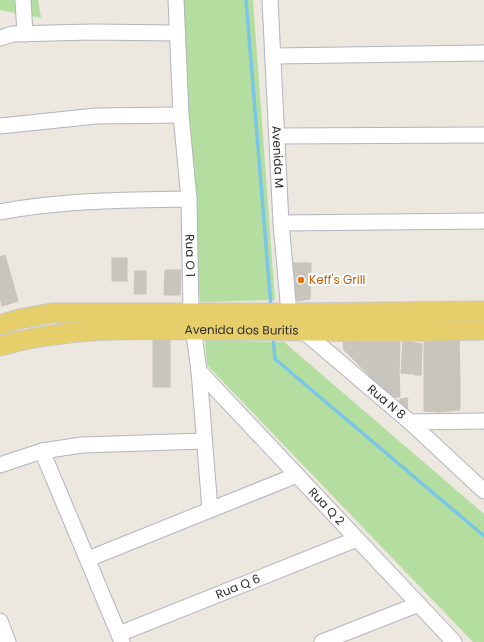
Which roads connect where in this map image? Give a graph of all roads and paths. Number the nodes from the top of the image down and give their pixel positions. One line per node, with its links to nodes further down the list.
1 (23, 0): 5 (street)
2 (176, 0): 4 (street, Rua O 1)
3 (270, 0): 7 (street, Avenida M)
4 (178, 33): 5 (street); 8 (street, Rua O 1)
5 (10, 34)
6 (484, 53): 7 (street)
7 (274, 56): 11 (street, Avenida M)
8 (182, 115): 9 (street); 12 (street, Rua O 1)
9 (0, 126)
10 (484, 135): 11 (street)
11 (277, 136): 15 (street, Avenida M)
12 (189, 199): 13 (street); 18 (street, Rua O 1)
13 (0, 212)
14 (484, 221): 15 (street)
15 (281, 223): 17 (street, Avenida M)
16 (484, 311): 17 (main road, Avenida dos Buritis)
17 (276, 320): 18 (main road, Avenida dos Buritis); 20 (main road, Avenida dos Buritis)
18 (191, 321): 19 (main road, Avenida dos Buritis); 22 (main road, Avenida dos Buritis); 23 (street, Rua O 1)
19 (0, 325)
20 (302, 330): 21 (main road, Avenida dos Buritis); 25 (street, Rua N 8)
21 (484, 330)
22 (0, 346)
23 (199, 371): 26 (street, Rua O 1); 29 (street, Rua Q 2)
24 (484, 421): 25 (street)
25 (410, 422): 30 (street, Rua N 8)
26 (204, 441): 27 (street); 31 (street, Rua O 1)
27 (42, 451): 28 (street); 33 (street)
28 (0, 465)
29 (297, 475): 31 (street); 32 (street, Rua Q 2)
30 (484, 491)
31 (210, 510): 33 (street)
32 (357, 539): 34 (street, Rua Q 2); 36 (street, Rua Q 6)
33 (88, 559): 36 (street)
34 (419, 604): 38 (street); 39 (street, Rua Q 2)
35 (0, 621): 37 (street)
36 (121, 638)
37 (8, 642)
38 (322, 642)
39 (454, 642)

